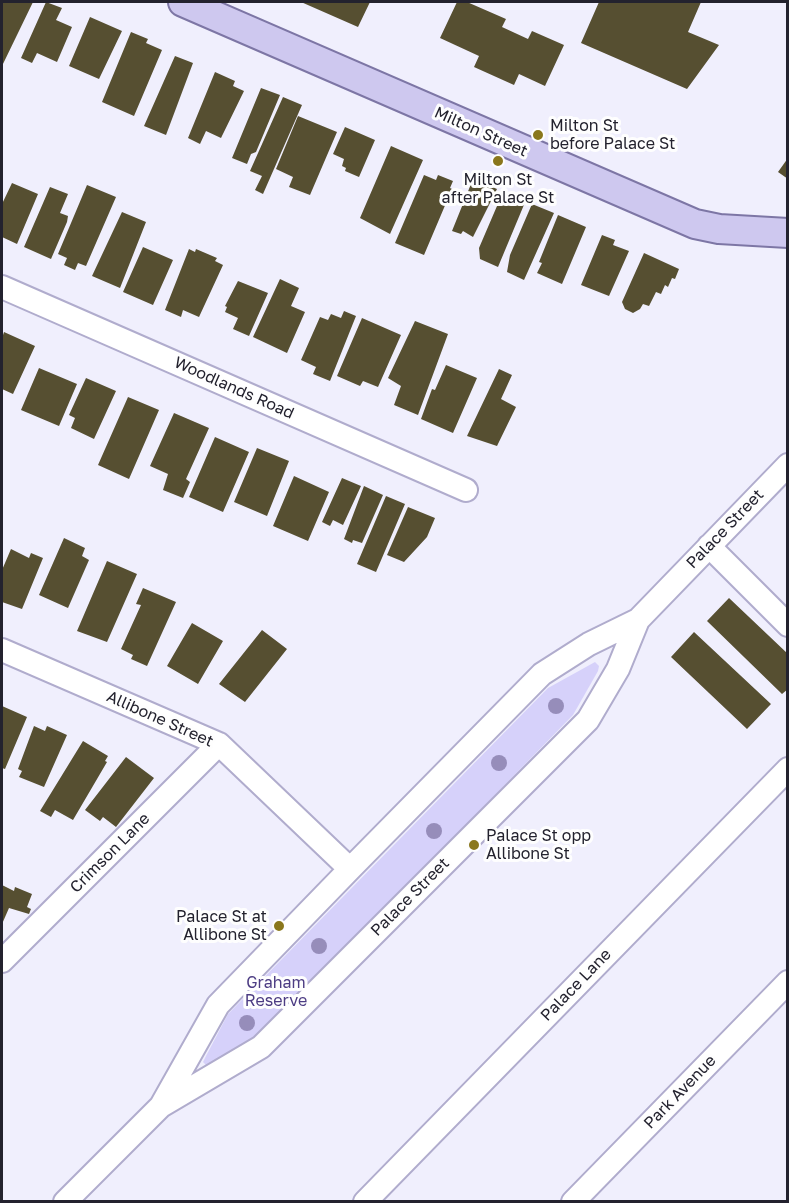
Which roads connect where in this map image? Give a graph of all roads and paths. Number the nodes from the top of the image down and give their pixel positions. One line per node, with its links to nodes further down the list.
1 (183, 2): 2 (main road, Milton Street)
2 (788, 233)
3 (2, 287): 5 (street, Woodlands Road)
4 (788, 465): 6 (street, Palace Street)
5 (466, 490)
6 (709, 546): 7 (street, Palace Street); 8 (street)
7 (638, 620): 12 (street, Palace Street); 15 (street, Palace Street)
8 (788, 625)
9 (2, 650): 10 (street, Allibone Street)
10 (219, 744): 12 (street, Allibone Street); 13 (street, Crimson Lane)
11 (788, 769): 17 (street, Palace Lane)
12 (350, 869): 15 (street, Palace Street)
13 (2, 961)
14 (788, 982): 18 (street, Park Avenue)
15 (161, 1106): 16 (street, Palace Street)
16 (65, 1202)
17 (364, 1202)
18 (573, 1202)

